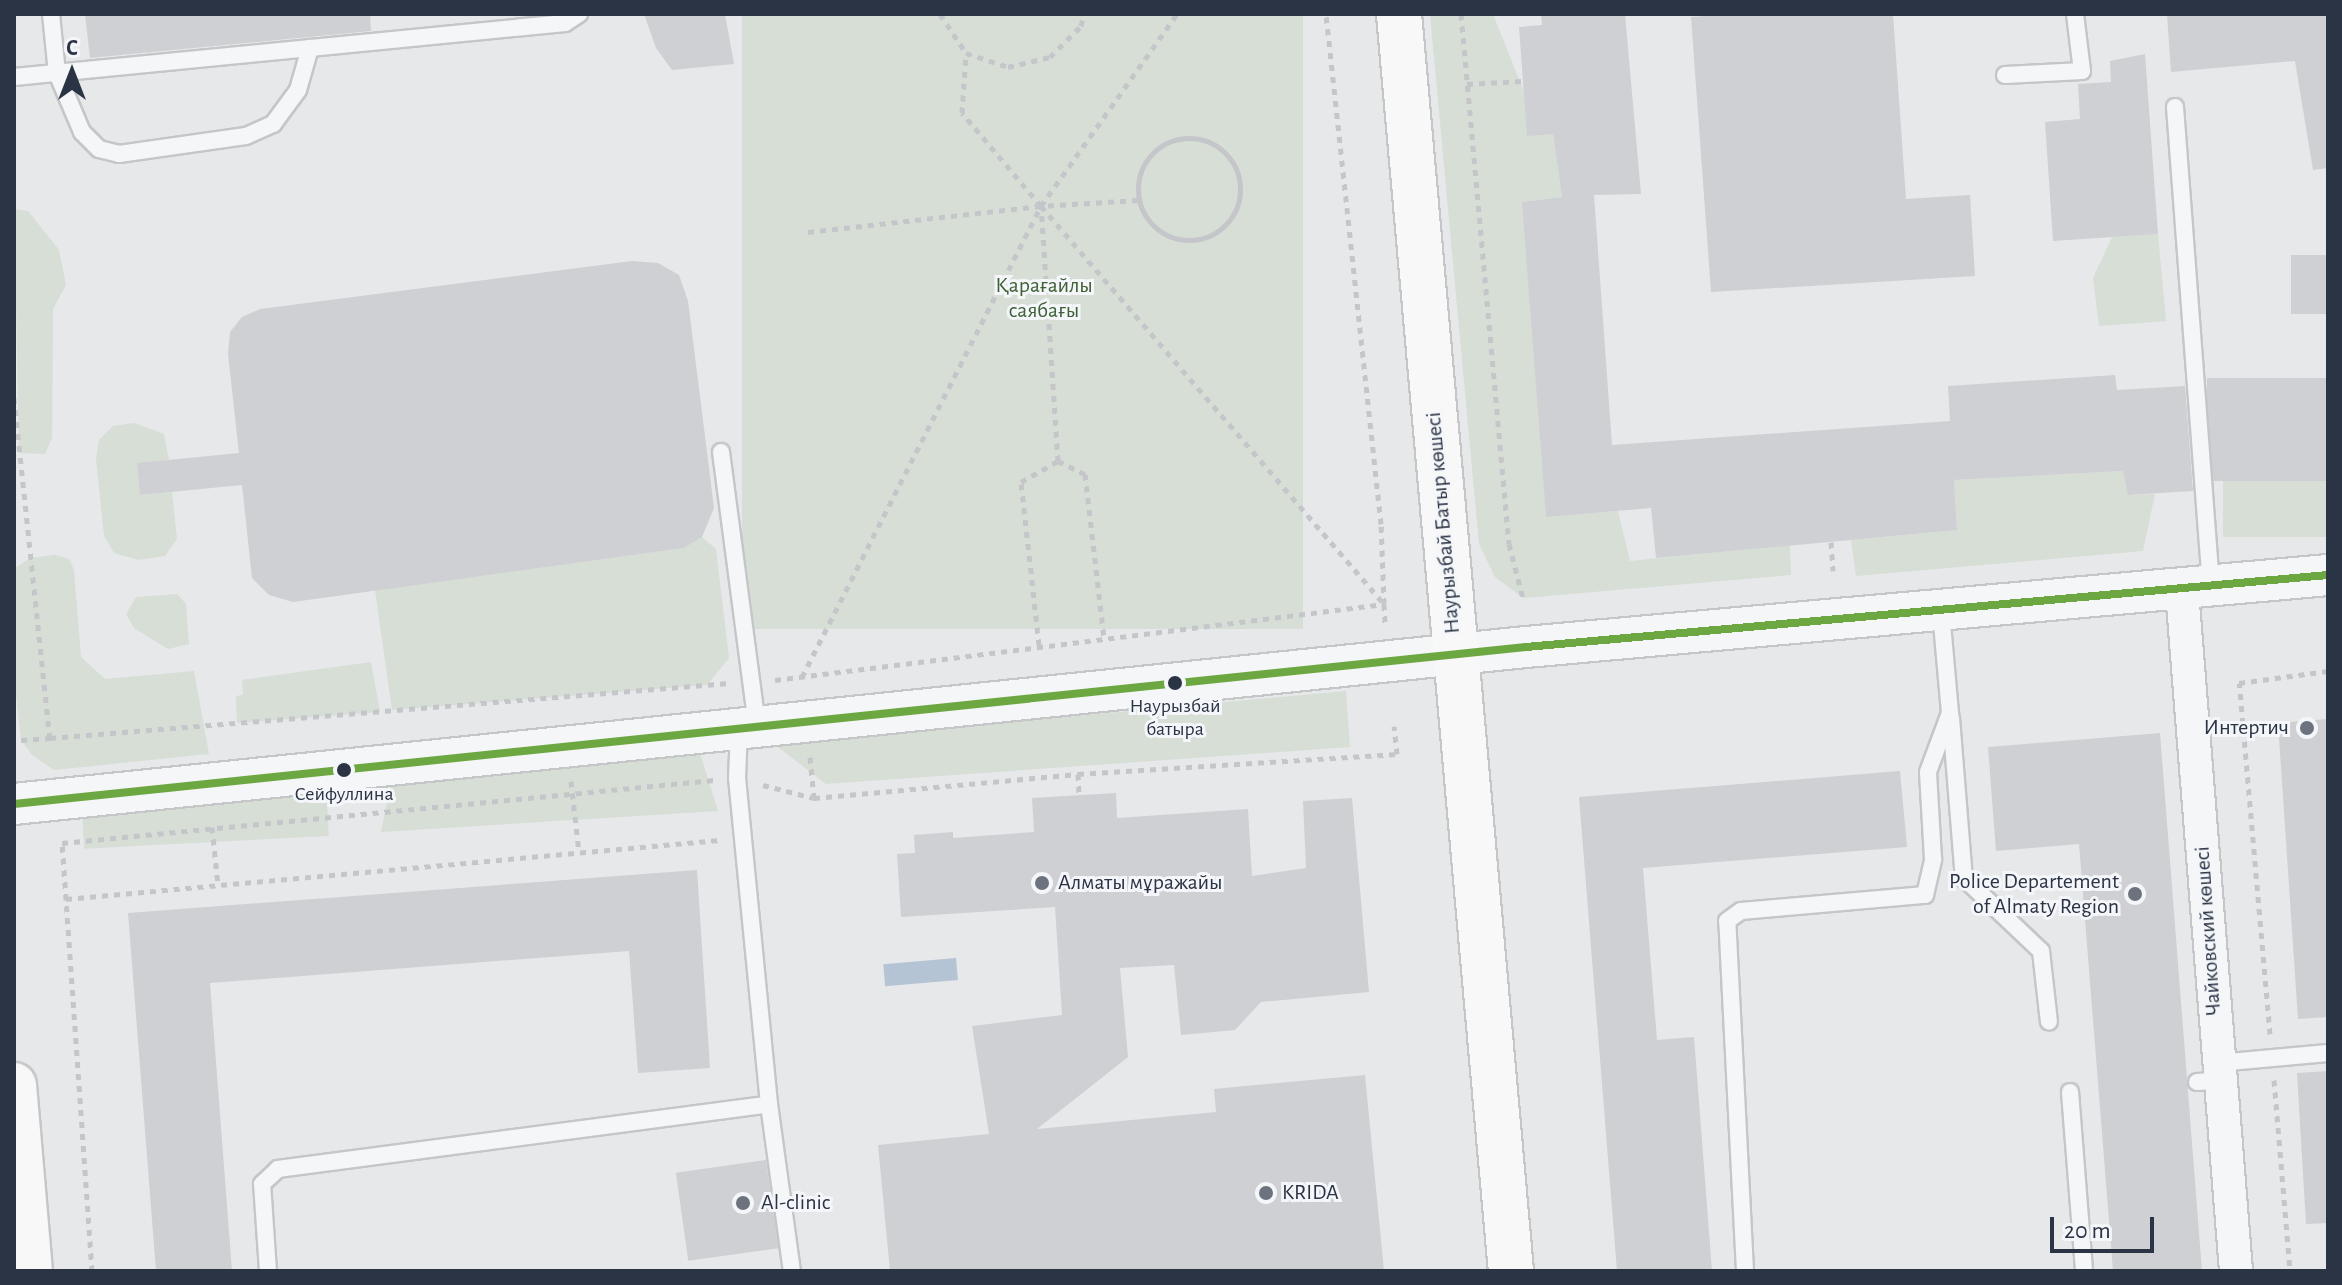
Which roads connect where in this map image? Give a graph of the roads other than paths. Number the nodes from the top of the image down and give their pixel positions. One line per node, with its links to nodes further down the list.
1 (51, 14): 6 (lane)
2 (579, 14): 5 (lane)
3 (1399, 14): 14 (main road, Наурызбай Батыр көшесі)
4 (2075, 14): 7 (lane)
5 (310, 48): 6 (lane); 6 (lane)
6 (57, 73): 8 (lane)
7 (2005, 75)
8 (14, 77)
9 (2175, 107): 12 (lane)
10 (721, 452): 16 (lane)
11 (2328, 575): 12 (street)
12 (2197, 589): 13 (street); 20 (street, Чайковский көшесі)
13 (1941, 613): 14 (street); 15 (lane)
14 (1455, 656): 16 (street); 27 (main road, Наурызбай Батыр көшесі)
15 (1950, 713): 18 (lane); 28 (lane)
16 (748, 729): 17 (street); 23 (lane)
17 (14, 804)
18 (2049, 1022)
19 (2328, 1053): 20 (lane)
20 (2211, 1075): 30 (street, Чайковский көшесі)
21 (14, 1085): 24 (main road)
22 (2070, 1092): 29 (lane)
23 (769, 1104): 25 (lane); 26 (lane)
24 (30, 1271)
25 (268, 1271)
26 (792, 1271)
27 (1511, 1271)
28 (1745, 1271)
29 (2084, 1271)
30 (2236, 1271)

